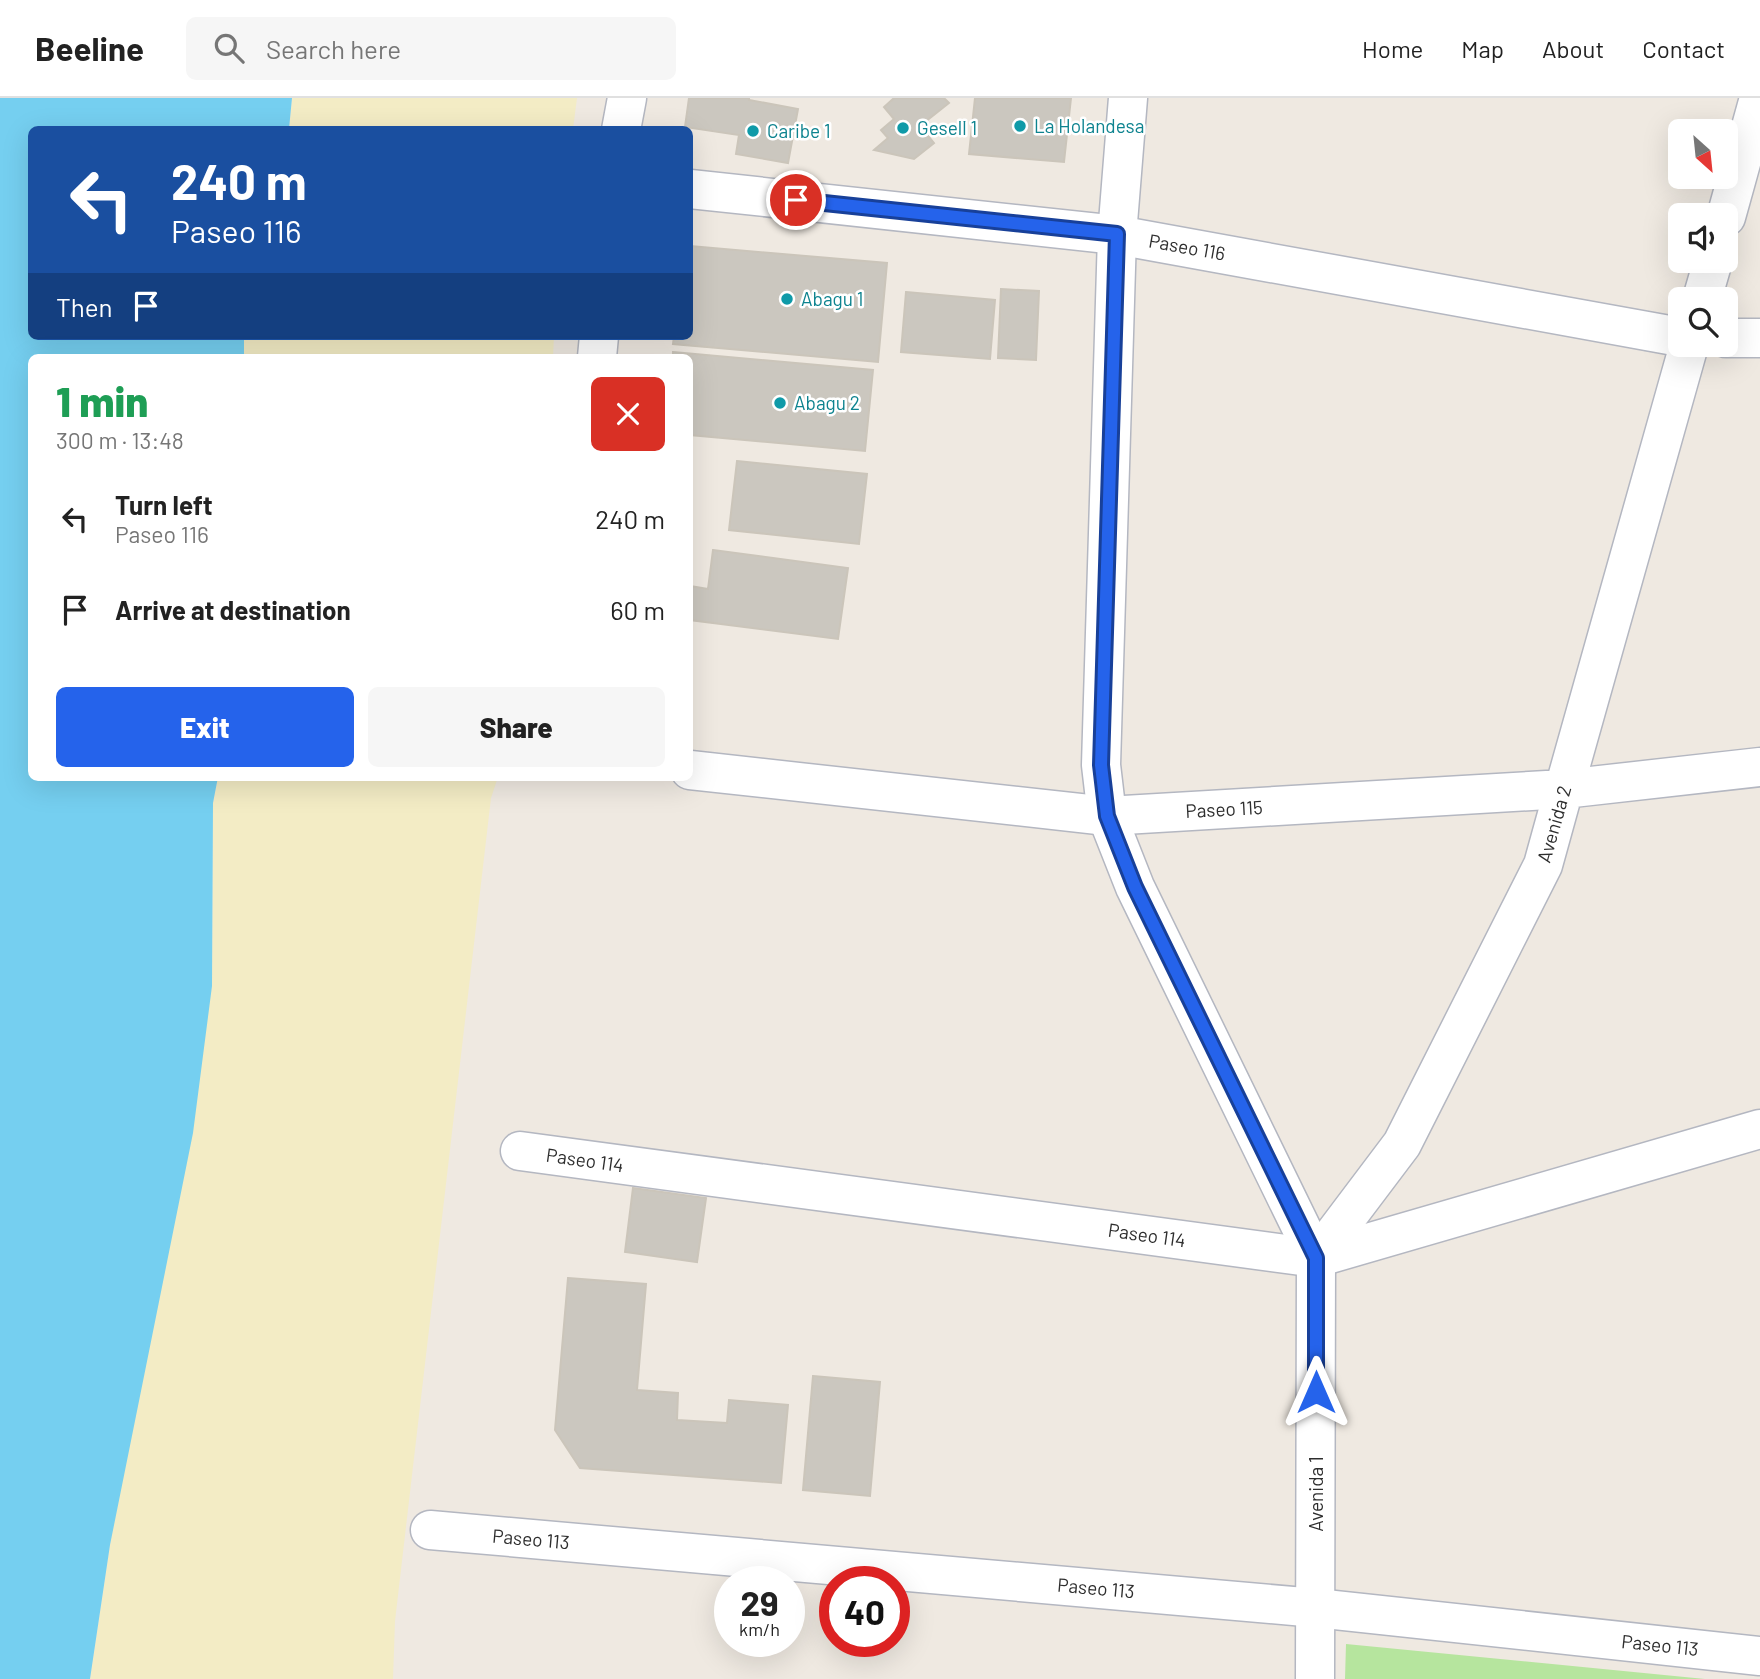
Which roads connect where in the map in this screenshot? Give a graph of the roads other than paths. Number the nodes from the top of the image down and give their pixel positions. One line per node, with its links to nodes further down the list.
1 (627, 98): 4 (street)
2 (1128, 98): 7 (street, Avenida 1)
3 (1759, 98): 6 (street)
4 (622, 126)
5 (693, 189): 7 (street, Paseo 116)
6 (1730, 203)
7 (1117, 234): 8 (street, Paseo 116); 15 (street, Avenida 1)
8 (1668, 335)
9 (1738, 338): 10 (street)
10 (1760, 338)
11 (1686, 357): 14 (street, Avenida 2)
12 (1760, 767): 14 (street, Paseo 115)
13 (693, 770): 15 (street, Paseo 115)
14 (1564, 789): 15 (street, Paseo 115); 18 (street, Avenida 2)
15 (1107, 816): 18 (street, Avenida 1)
16 (1760, 1129): 18 (street, Paseo 114)
17 (520, 1151): 18 (street, Paseo 114)
18 (1316, 1258): 20 (street, Avenida 1)
19 (430, 1530): 20 (street, Paseo 113)
20 (1317, 1608): 21 (street, Paseo 113); 22 (street, Avenida 1)
21 (1760, 1656)
22 (1315, 1679)

